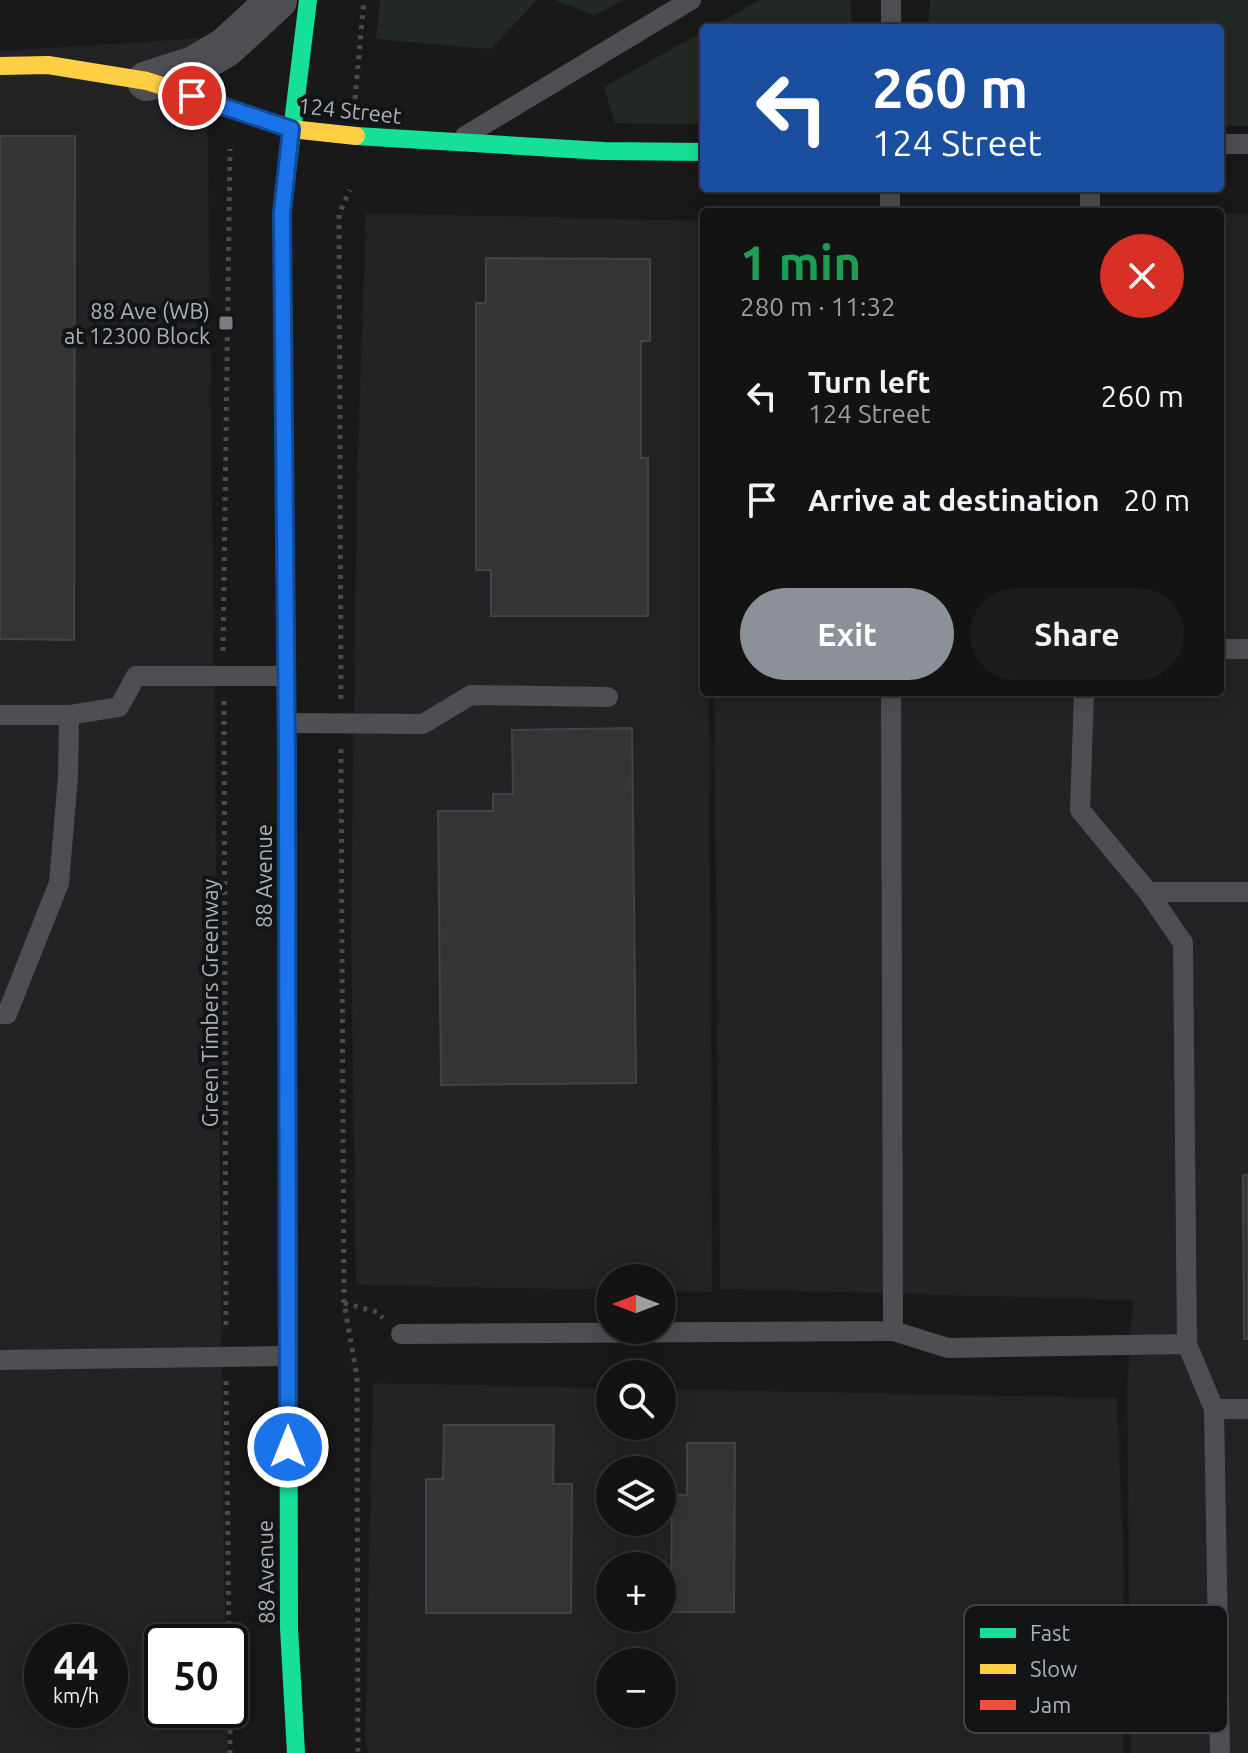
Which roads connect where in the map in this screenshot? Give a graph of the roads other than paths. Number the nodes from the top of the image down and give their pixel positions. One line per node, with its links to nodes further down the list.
1 (277, 0): 7 (street)
2 (308, 0): 8 (main road, 88 Avenue)
3 (691, 0): 9 (lane)
4 (891, 0): 5 (lane)
5 (891, 24)
6 (0, 66): 7 (main road, 124 Street)
7 (147, 81): 8 (main road, 124 Street)
8 (291, 129): 9 (main road, 124 Street); 15 (main road, 88 Avenue)
9 (452, 144): 12 (main road, 124 Street)
10 (1224, 144): 11 (lane)
11 (1248, 144)
12 (700, 152)
13 (1224, 649): 14 (lane)
14 (1248, 649)
15 (286, 676): 20 (lane); 21 (main road, 88 Avenue)
16 (891, 696): 25 (lane)
17 (1084, 696): 22 (lane)
18 (608, 697): 21 (lane)
19 (0, 715): 20 (lane)
20 (69, 715): 24 (lane)
21 (287, 723): 28 (main road, 88 Avenue)
22 (1148, 892): 23 (lane); 27 (lane)
23 (1248, 892)
24 (0, 1014)
25 (893, 1331): 26 (lane); 27 (lane)
26 (401, 1334)
27 (1187, 1344): 30 (lane)
28 (287, 1356): 29 (lane); 34 (main road, 88 Avenue)
29 (0, 1360)
30 (1214, 1409): 31 (lane); 32 (lane)
31 (1248, 1409)
32 (1217, 1605)
33 (1220, 1733): 35 (lane)
34 (296, 1753)
35 (1220, 1753)

